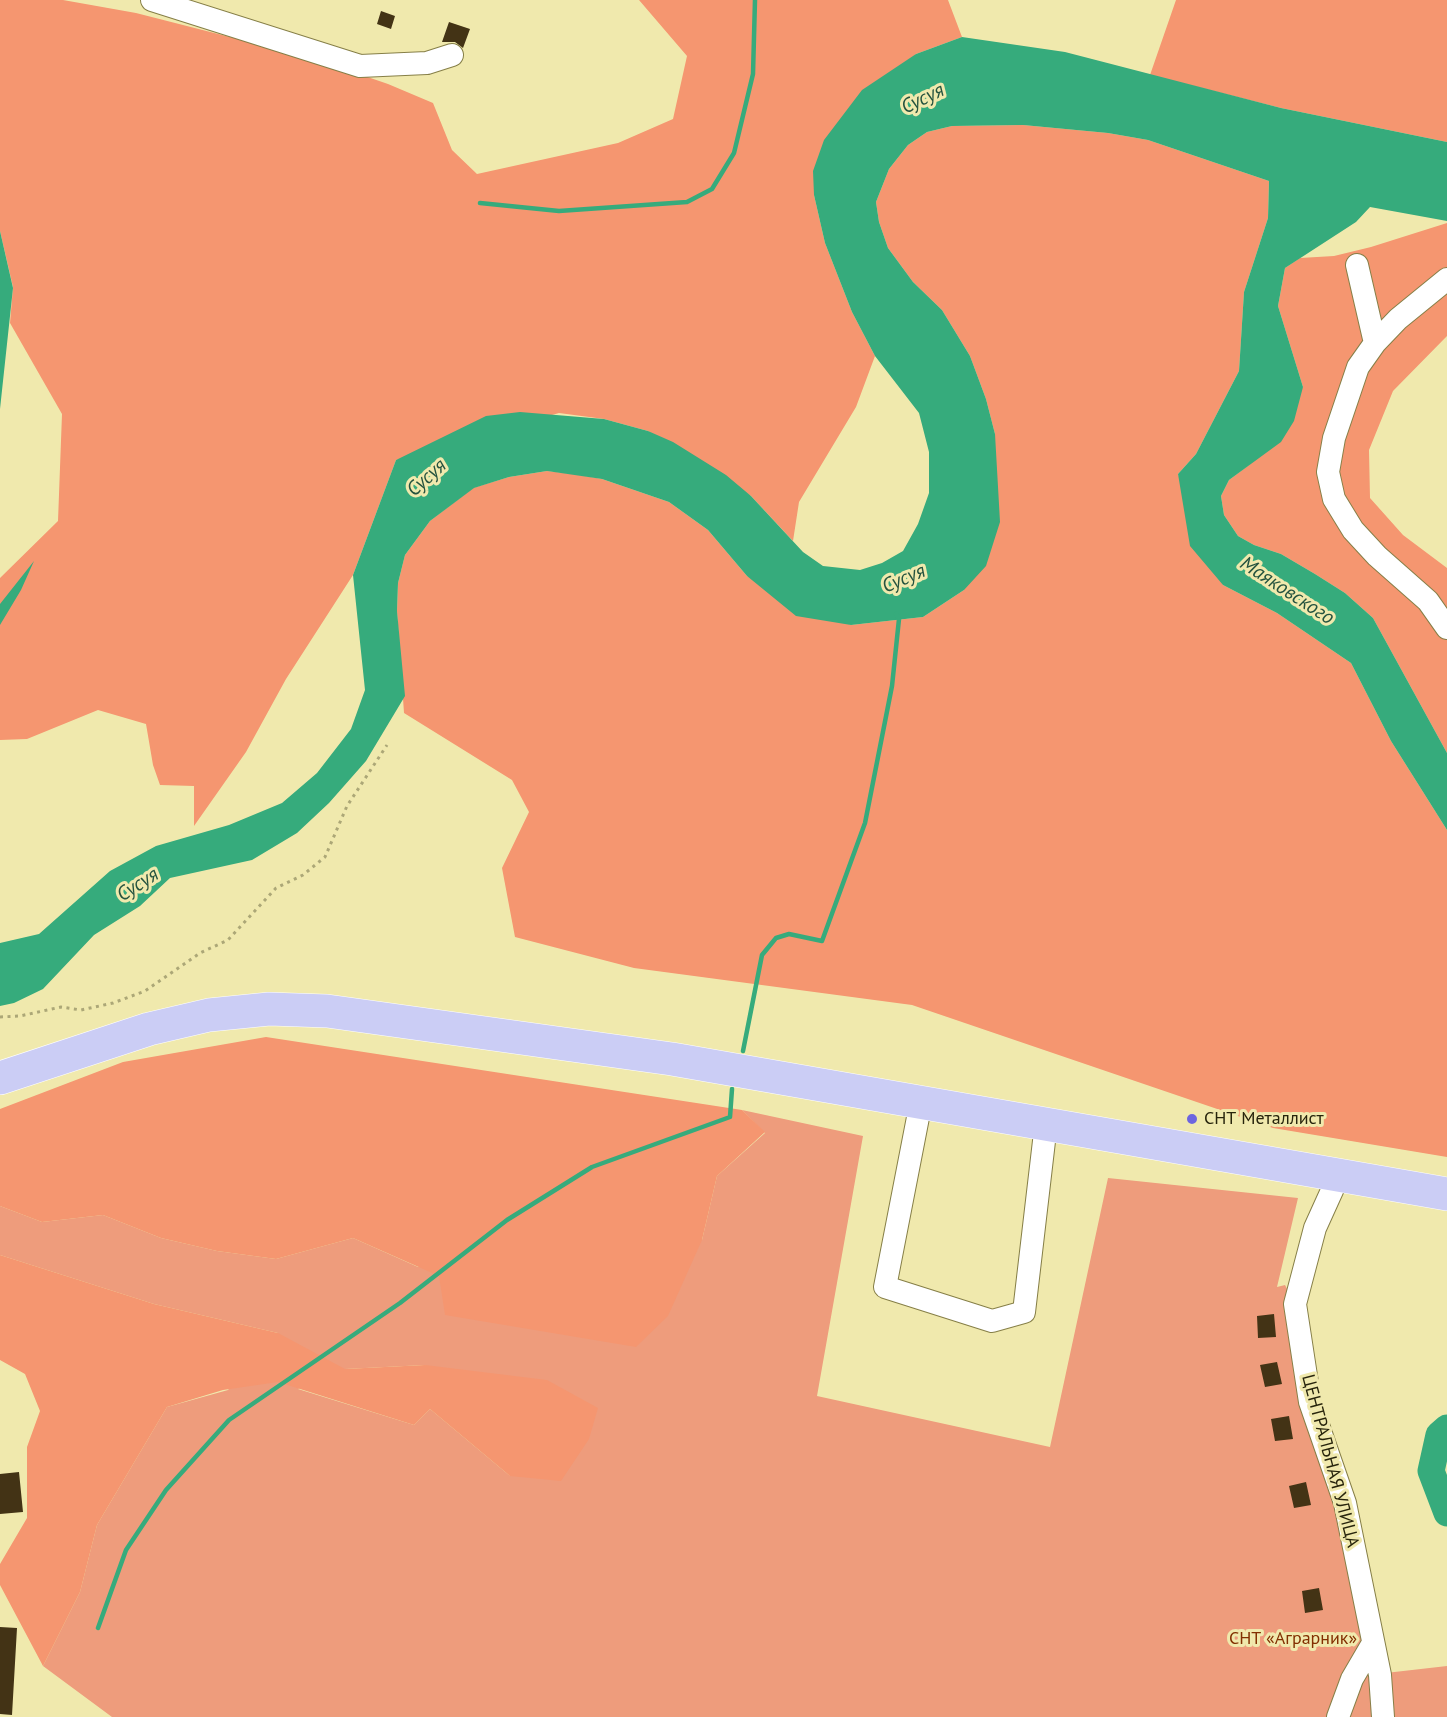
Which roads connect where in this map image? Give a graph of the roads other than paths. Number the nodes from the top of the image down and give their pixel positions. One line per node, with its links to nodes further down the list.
1 (152, 0): 2 (street)
2 (452, 55)
3 (1357, 265): 5 (street)
4 (1447, 279): 5 (street)
5 (1375, 343): 6 (street)
6 (1447, 628)
7 (0, 1078): 8 (highway)
8 (921, 1102): 9 (highway); 9 (street)
9 (1046, 1124): 10 (highway)
10 (1339, 1174): 11 (highway); 12 (street, ЦЕНТРАЛЬНАЯ УЛИЦА)
11 (1447, 1194)
12 (1373, 1643): 13 (street); 14 (street, ЦЕНТРАЛЬНАЯ УЛИЦА)
13 (1338, 1717)
14 (1383, 1717)

